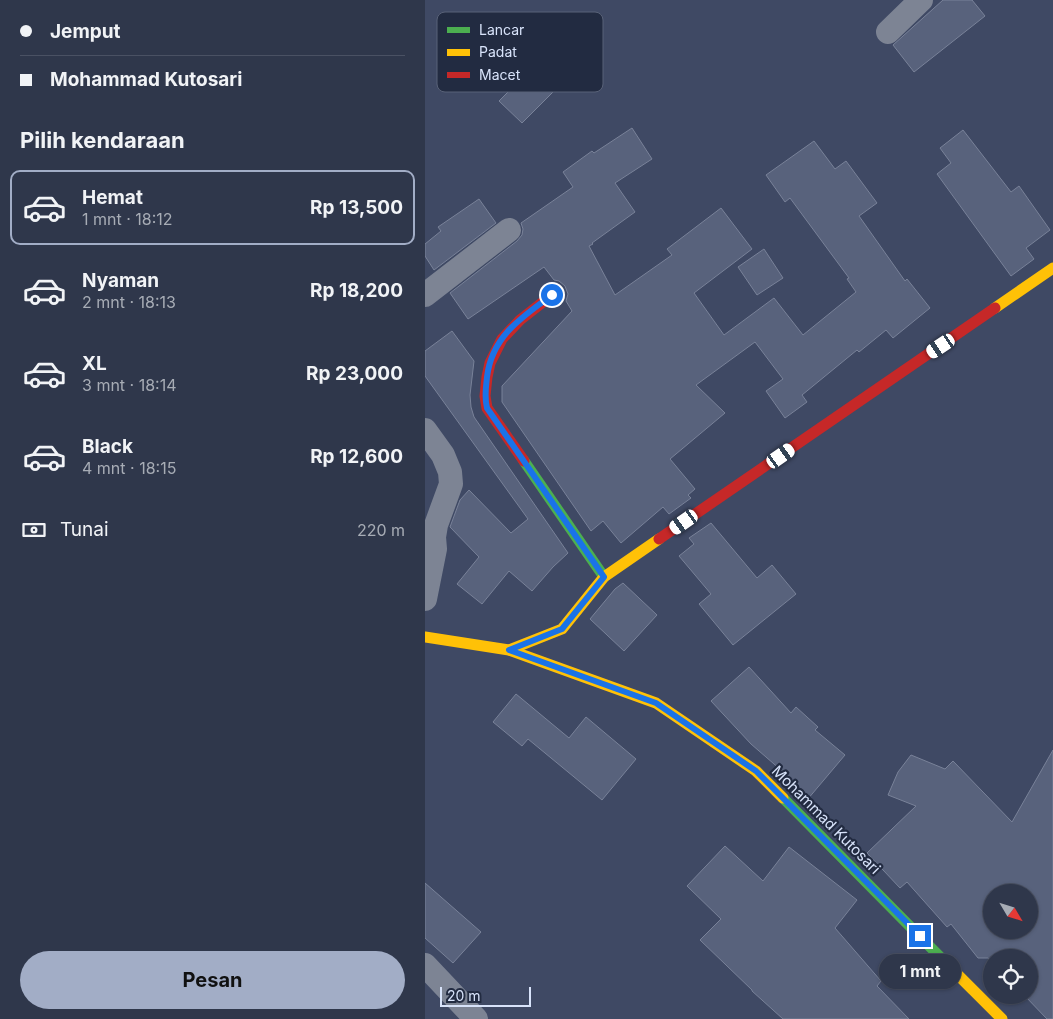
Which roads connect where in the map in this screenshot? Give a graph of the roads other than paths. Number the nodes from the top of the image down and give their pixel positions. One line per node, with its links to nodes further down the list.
1 (921, 0): 2 (street)
2 (888, 32)
3 (509, 230): 5 (street)
4 (1053, 268): 8 (street)
5 (425, 295)
6 (552, 295): 8 (street)
7 (425, 430): 9 (street)
8 (604, 577): 11 (street)
9 (425, 599)
10 (425, 637): 11 (street, Mohammad Kutosari)
11 (509, 650): 14 (street, Mohammad Kutosari)
12 (425, 965): 13 (street)
13 (476, 1019)
14 (1002, 1019)

